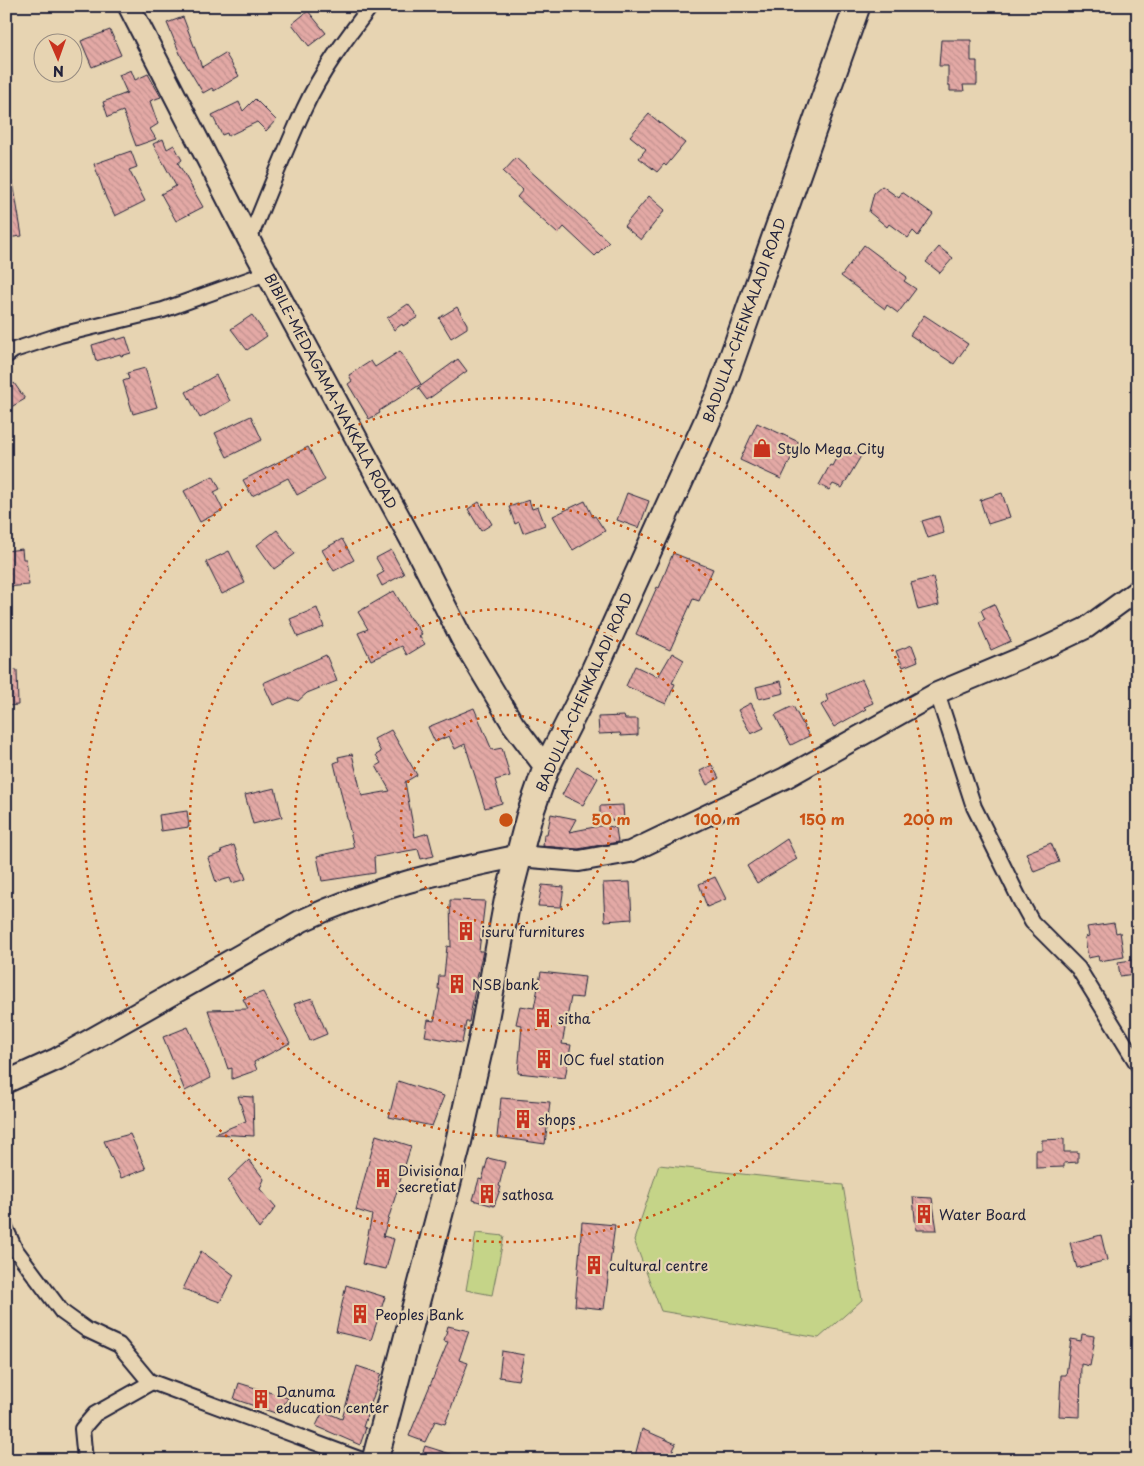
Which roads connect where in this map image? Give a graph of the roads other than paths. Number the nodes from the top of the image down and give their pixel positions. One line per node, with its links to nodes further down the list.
1 (129, 6): 4 (main road, BIBILE-MEDAGAMA-NAKKALA ROAD)
2 (371, 6): 4 (street)
3 (857, 6): 9 (highway, BADULLA-CHENKALADI ROAD)
4 (249, 240): 5 (main road, BIBILE-MEDAGAMA-NAKKALA ROAD)
5 (267, 273): 6 (street); 9 (main road, BIBILE-MEDAGAMA-NAKKALA ROAD)
6 (6, 356)
7 (1138, 590): 8 (street)
8 (936, 694): 10 (street); 11 (street)
9 (546, 768): 10 (highway, BADULLA-CHENKALADI ROAD)
10 (518, 856): 12 (main road); 17 (highway, BADULLA-CHENKALADI ROAD)
11 (1138, 1065)
12 (6, 1082)
13 (6, 1229): 14 (street)
14 (152, 1382): 15 (street); 16 (street)
15 (84, 1460)
16 (362, 1460)
17 (375, 1460)

